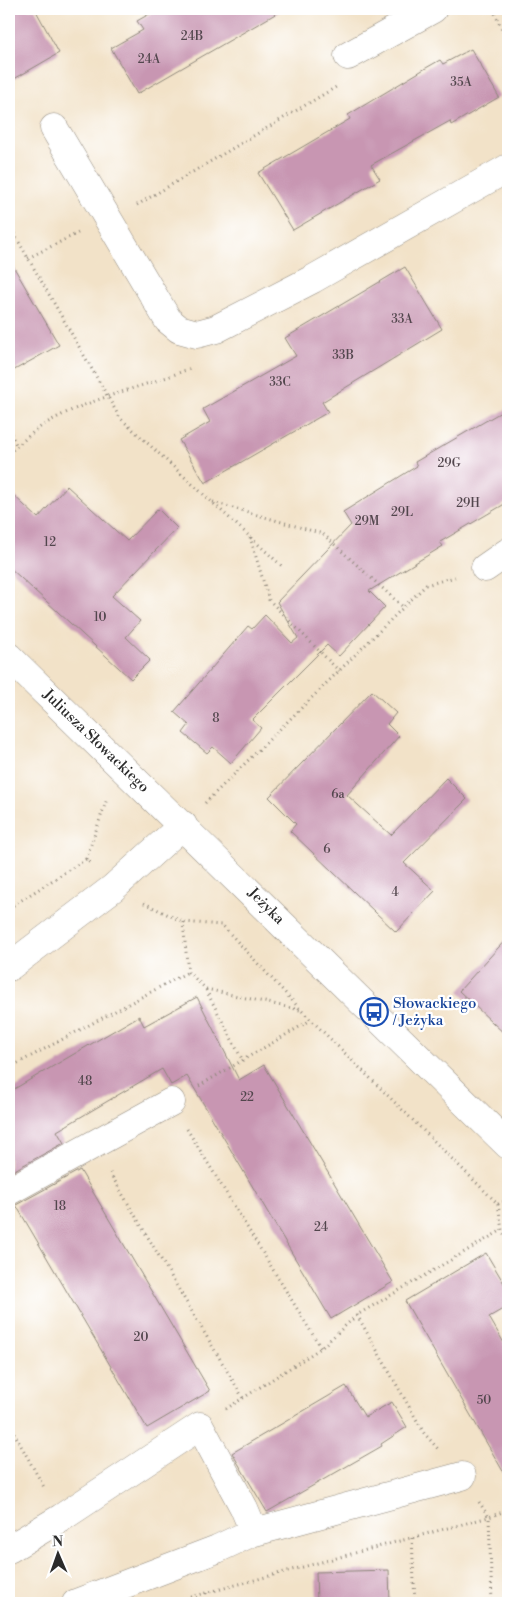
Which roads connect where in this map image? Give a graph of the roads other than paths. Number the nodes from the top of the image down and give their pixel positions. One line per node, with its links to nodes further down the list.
1 (432, 9): 2 (street)
2 (348, 56)
3 (54, 128): 4 (street)
4 (508, 168)
5 (508, 552): 6 (street)
6 (484, 568)
7 (9, 657): 8 (street, Juliusza Słowackiego)
8 (183, 825): 9 (street); 11 (street, Jeżyka)
9 (9, 967)
10 (171, 1102): 12 (street)
11 (508, 1145)
12 (9, 1191)
13 (462, 1476): 14 (street)
14 (251, 1533): 15 (street); 16 (street)
15 (9, 1549)
16 (76, 1603)

